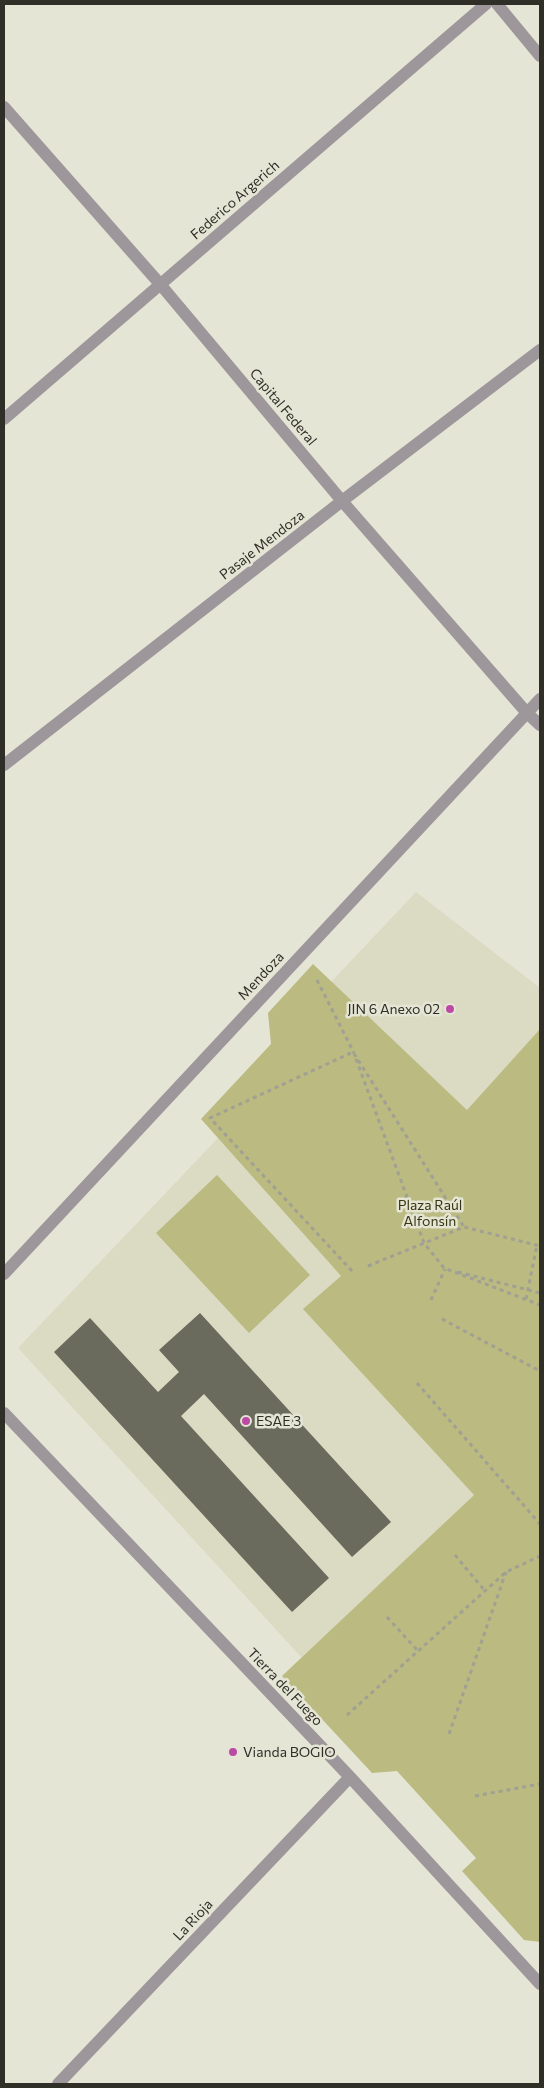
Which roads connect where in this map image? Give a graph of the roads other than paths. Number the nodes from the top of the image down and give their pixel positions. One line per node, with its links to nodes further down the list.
1 (486, 4): 5 (street, Federico Argerich)
2 (497, 4): 3 (street)
3 (540, 56)
4 (4, 107): 5 (street, Capital Federal)
5 (160, 284): 7 (street, Federico Argerich); 8 (street, Capital Federal)
6 (540, 350): 8 (street, Pasaje Mendoza)
7 (4, 419)
8 (342, 501): 10 (street, Capital Federal); 12 (street, Pasaje Mendoza)
9 (540, 699): 10 (street, Mendoza)
10 (527, 713): 11 (street, Capital Federal); 13 (street, Mendoza)
11 (540, 725)
12 (4, 765)
13 (4, 1274)
14 (4, 1414): 15 (street, Tierra del Fuego)
15 (350, 1777): 16 (street, Tierra del Fuego); 17 (street, La Rioja)
16 (540, 1984)
17 (58, 2084)

